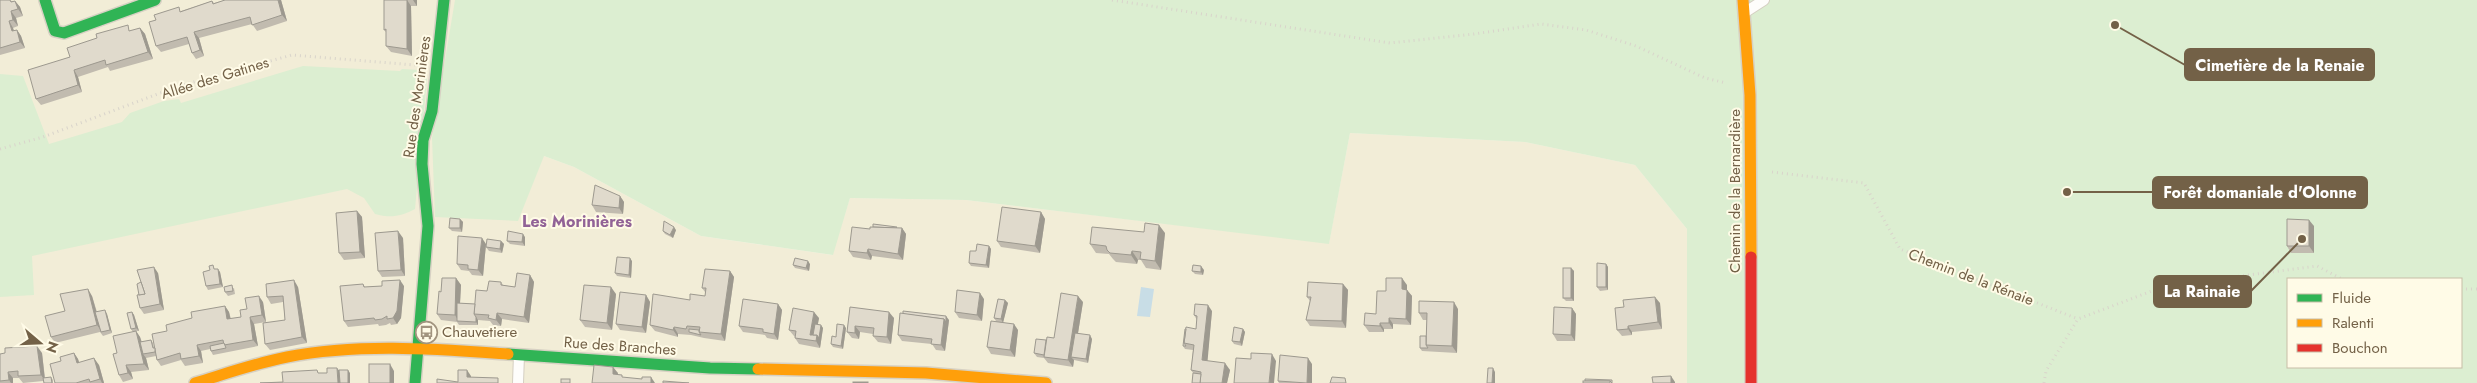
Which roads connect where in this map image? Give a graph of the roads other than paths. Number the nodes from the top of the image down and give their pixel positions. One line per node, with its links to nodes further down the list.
1 (45, 0): 2 (street)
2 (156, 0)
3 (444, 0): 7 (street, Rue des Morinières)
4 (1743, 0): 6 (street, Chemin de la Bernardière)
5 (1764, 0): 6 (lane)
6 (1744, 13): 13 (street, Chemin de la Bernardière)
7 (416, 348): 8 (street, Rue des Branches); 9 (street, Rue des Branches); 10 (street, Rue des Morinières)
8 (519, 354): 11 (lane); 12 (street, Rue des Branches)
9 (195, 383)
10 (415, 383)
11 (518, 383)
12 (1046, 383)
13 (1751, 383)

